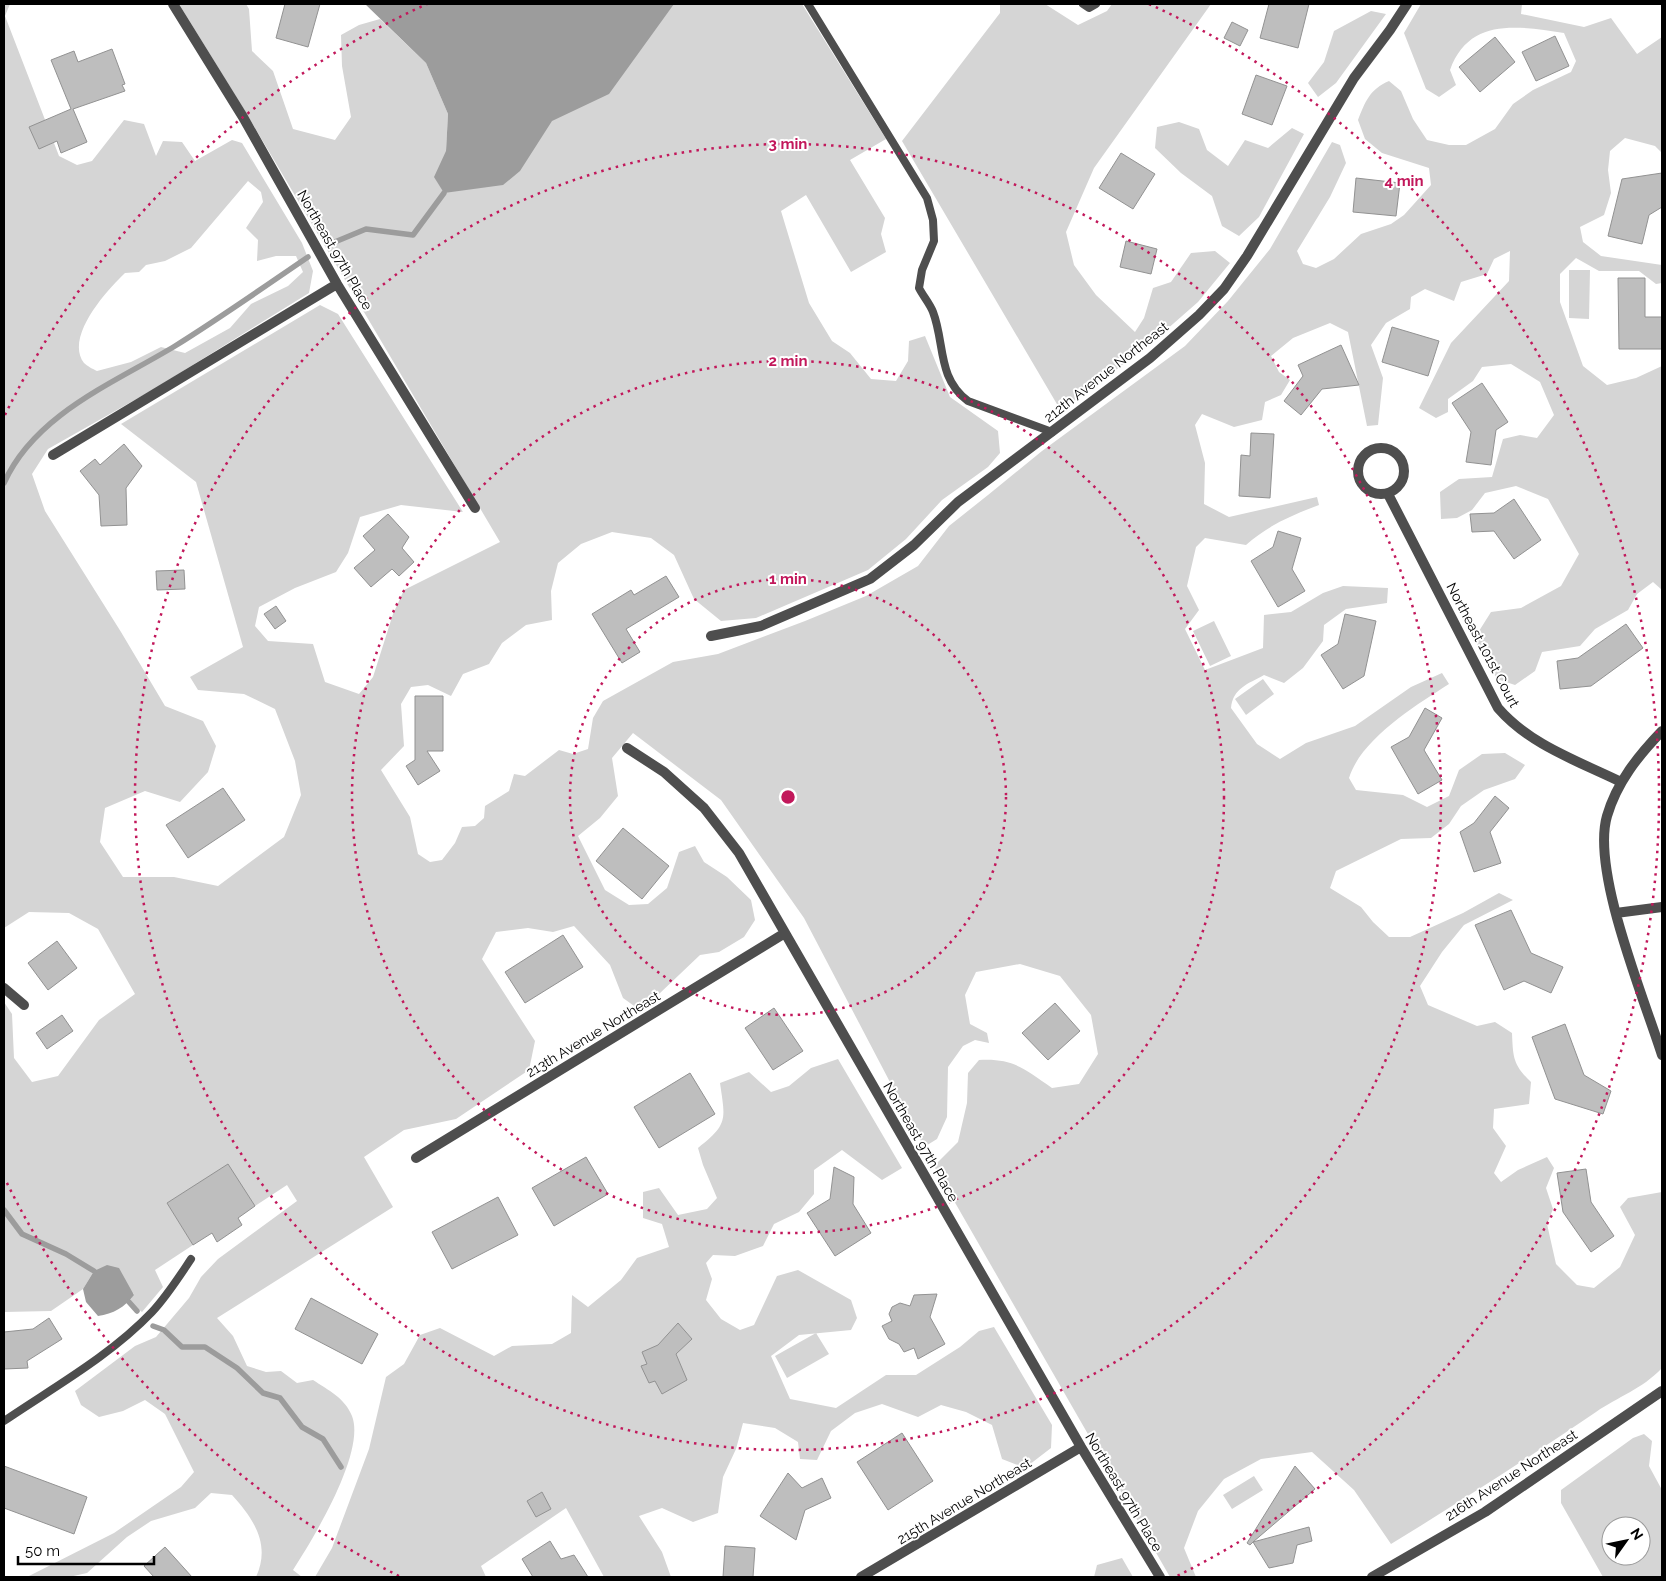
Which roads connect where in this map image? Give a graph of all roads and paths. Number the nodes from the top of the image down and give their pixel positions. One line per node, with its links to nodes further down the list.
1 (173, 4): 6 (street, Northeast 97th Place)
2 (808, 4): 7 (lane)
3 (1083, 4): 4 (lane)
4 (1096, 4)
5 (1407, 4): 7 (street, 212th Avenue Northeast)
6 (337, 284): 8 (street); 10 (street, Northeast 97th Place)
7 (1052, 432): 11 (street, 212th Avenue Northeast)
8 (54, 455)
9 (1388, 494): 9 (street); 14 (street, Northeast 101st Court)
10 (475, 508)
11 (710, 636)
12 (1662, 731): 14 (street)
13 (627, 748): 17 (street, Northeast 97th Place)
14 (1621, 782): 16 (street)
15 (1662, 907): 16 (street)
16 (1616, 913): 20 (street)
17 (785, 933): 21 (street, 213th Avenue Northeast); 25 (street, Northeast 97th Place)
18 (4, 988): 19 (street)
19 (24, 1006)
20 (1662, 1055)
21 (416, 1158)
22 (191, 1259): 24 (lane)
23 (1662, 1391): 28 (street, 216th Avenue Northeast)
24 (4, 1421)
25 (1081, 1448): 26 (street, 215th Avenue Northeast); 27 (street, Northeast 97th Place)
26 (861, 1577)
27 (1160, 1577)
28 (1372, 1577)

